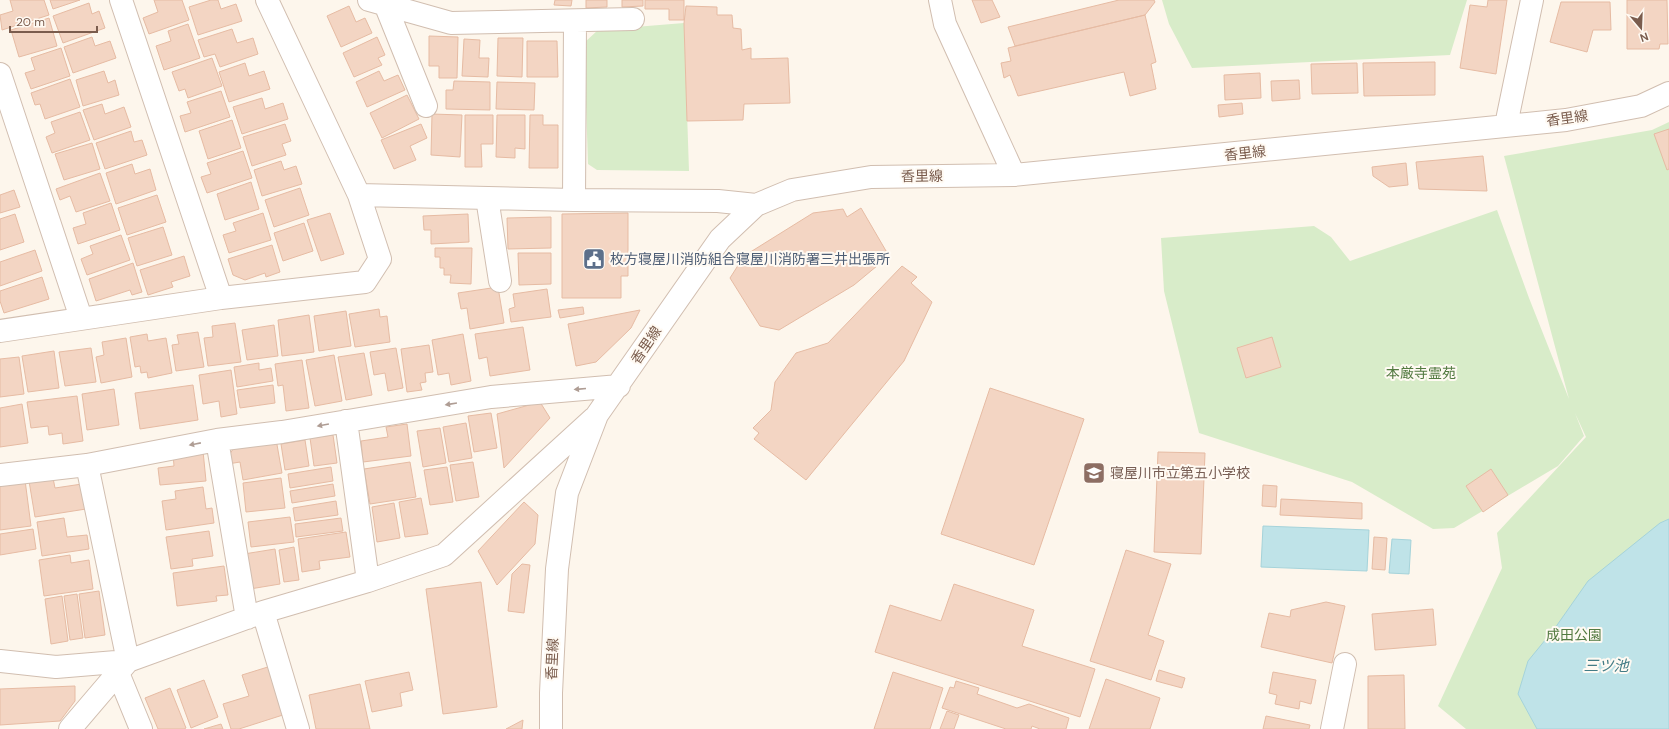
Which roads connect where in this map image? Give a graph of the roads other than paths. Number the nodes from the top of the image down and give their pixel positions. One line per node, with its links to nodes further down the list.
1 (121, 0): 18 (street)
2 (267, 0): 13 (street)
3 (940, 0): 12 (street)
4 (1532, 0): 11 (street)
5 (377, 2): 7 (street); 10 (street)
6 (633, 19): 7 (street)
7 (575, 21): 15 (street)
8 (0, 74): 19 (street)
9 (1669, 93): 11 (street, 香里線)
10 (426, 106)
11 (1506, 125): 12 (street, 香里線)
12 (1014, 176): 16 (street, 香里線)
13 (359, 195): 14 (street); 18 (street)
14 (487, 198): 15 (street); 17 (street)
15 (574, 200): 16 (street)
16 (756, 205): 21 (street, 香里線)
17 (500, 281)
18 (221, 298): 19 (street)
19 (81, 318): 20 (street)
20 (0, 331)
21 (619, 386): 22 (street, 香里線); 23 (street, one-way to 23)
22 (598, 415): 27 (street); 35 (street, 香里線)
23 (346, 421): 24 (street, one-way to 24); 27 (street)
24 (217, 440): 25 (street, one-way to 25); 28 (street)
25 (86, 465): 26 (street); 31 (street)
26 (0, 475)
27 (368, 581): 28 (street)
28 (255, 615): 31 (street); 34 (street)
29 (0, 661): 31 (street)
30 (1346, 664): 36 (street)
31 (123, 667): 32 (street); 33 (street)
32 (70, 729)
33 (141, 729)
34 (298, 729)
35 (551, 729)
36 (1332, 729)

